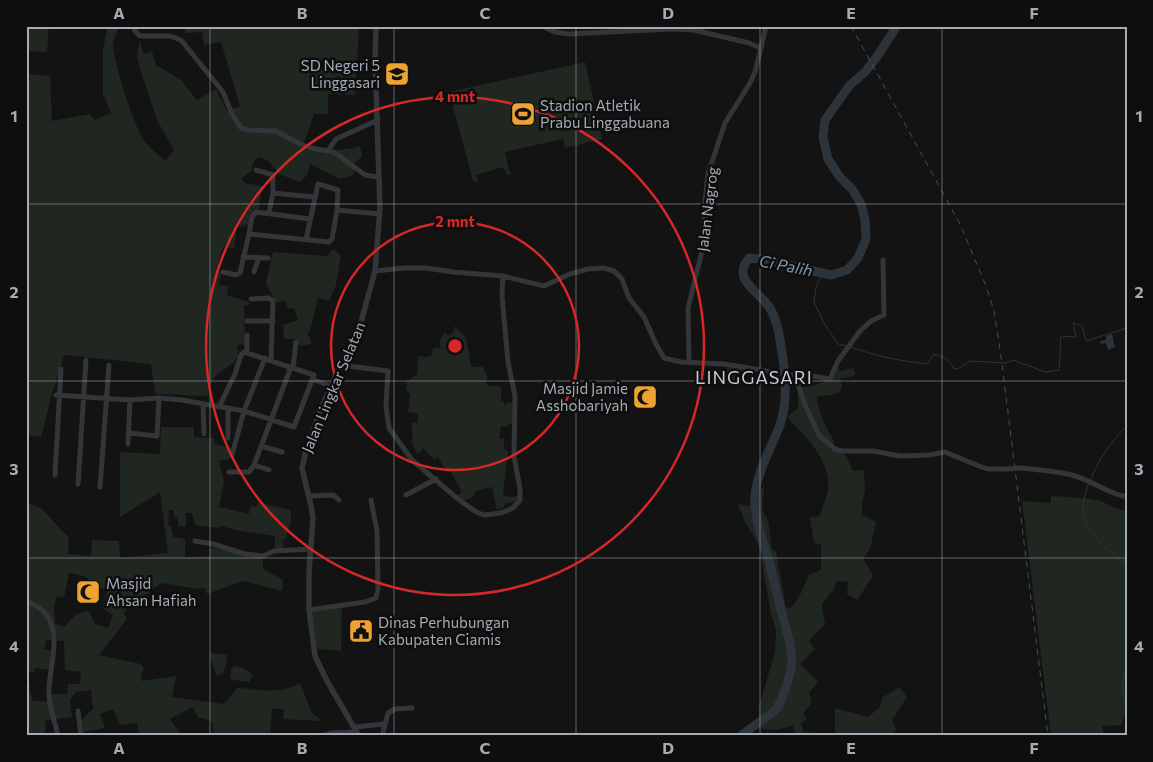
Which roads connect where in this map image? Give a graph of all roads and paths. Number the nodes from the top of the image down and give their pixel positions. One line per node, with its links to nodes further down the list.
1 (134, 26): 8 (street)
2 (376, 26): 7 (street, Jalan Lingkar Selatan)
3 (542, 26): 5 (street)
4 (766, 26): 6 (street, Jalan Nagrog)
5 (637, 29): 6 (street)
6 (761, 48): 36 (street, Jalan Nagrog)
7 (378, 120): 8 (street); 10 (street, Jalan Lingkar Selatan)
8 (328, 151): 10 (street)
9 (256, 170): 11 (street)
10 (378, 177): 15 (street, Jalan Lingkar Selatan)
11 (273, 193): 12 (street); 14 (street)
12 (314, 197): 13 (street); 16 (street)
13 (337, 210): 15 (street); 18 (street)
14 (269, 213): 16 (street); 17 (street)
15 (380, 214): 23 (street, Jalan Lingkar Selatan)
16 (310, 219): 18 (street)
17 (249, 234): 18 (street); 19 (street)
18 (306, 240)
19 (243, 257): 20 (street); 24 (street)
20 (258, 257): 21 (street); 25 (street)
21 (268, 258)
22 (883, 260): 41 (street)
23 (374, 271): 26 (street); 38 (street, Jalan Lingkar Selatan)
24 (223, 272)
25 (254, 272)
26 (503, 276): 36 (street); 65 (street)
27 (251, 299): 29 (street)
28 (247, 321): 29 (street)
29 (273, 321): 35 (street)
30 (247, 335): 32 (street)
31 (296, 342): 39 (street)
32 (247, 352): 33 (street); 50 (street)
33 (265, 358): 35 (street); 52 (street)
34 (86, 360): 45 (street)
35 (271, 360): 39 (street)
36 (689, 363): 41 (street)
37 (109, 365): 46 (street)
38 (340, 365): 43 (street, Jalan Lingkar Selatan); 65 (street)
39 (292, 368): 42 (street); 53 (street)
40 (61, 369): 44 (street)
41 (793, 376): 70 (street, bridge)
42 (312, 379): 43 (street); 53 (street)
43 (331, 386): 69 (street, Jalan Lingkar Selatan)
44 (58, 395): 45 (street); 64 (street)
45 (83, 397): 46 (street); 66 (street)
46 (108, 398): 48 (street); 67 (street)
47 (159, 398): 48 (street); 49 (street); 54 (street)
48 (130, 400): 54 (street)
49 (203, 404): 50 (street); 55 (street)
50 (220, 405): 51 (street)
51 (228, 408): 52 (street); 56 (street)
52 (244, 411): 53 (street); 60 (street)
53 (272, 419): 58 (street)
54 (129, 433): 57 (street)
55 (204, 434)
56 (228, 438)
57 (128, 444)
58 (261, 446): 59 (street); 61 (street)
59 (282, 452)
60 (232, 455)
61 (254, 465): 62 (street); 63 (street)
62 (269, 470)
63 (229, 472)
64 (55, 475)
65 (436, 479): 68 (street)
66 (78, 484)
67 (100, 487)
68 (406, 495)
69 (309, 496): 71 (street); 74 (street, Jalan Lingkar Selatan)
70 (1127, 497)
71 (339, 500)
72 (371, 500): 76 (street)
73 (195, 541): 74 (street)
74 (311, 550): 76 (street, Jalan Lingkar Selatan)
75 (26, 601): 81 (street)
76 (309, 610): 80 (street, Jalan Lingkar Selatan)
77 (412, 708): 79 (street)
78 (78, 711): 82 (street)
79 (384, 724): 80 (street); 84 (street)
80 (357, 732): 83 (street)
81 (58, 736)
82 (81, 736)
83 (322, 736)
84 (382, 736)

